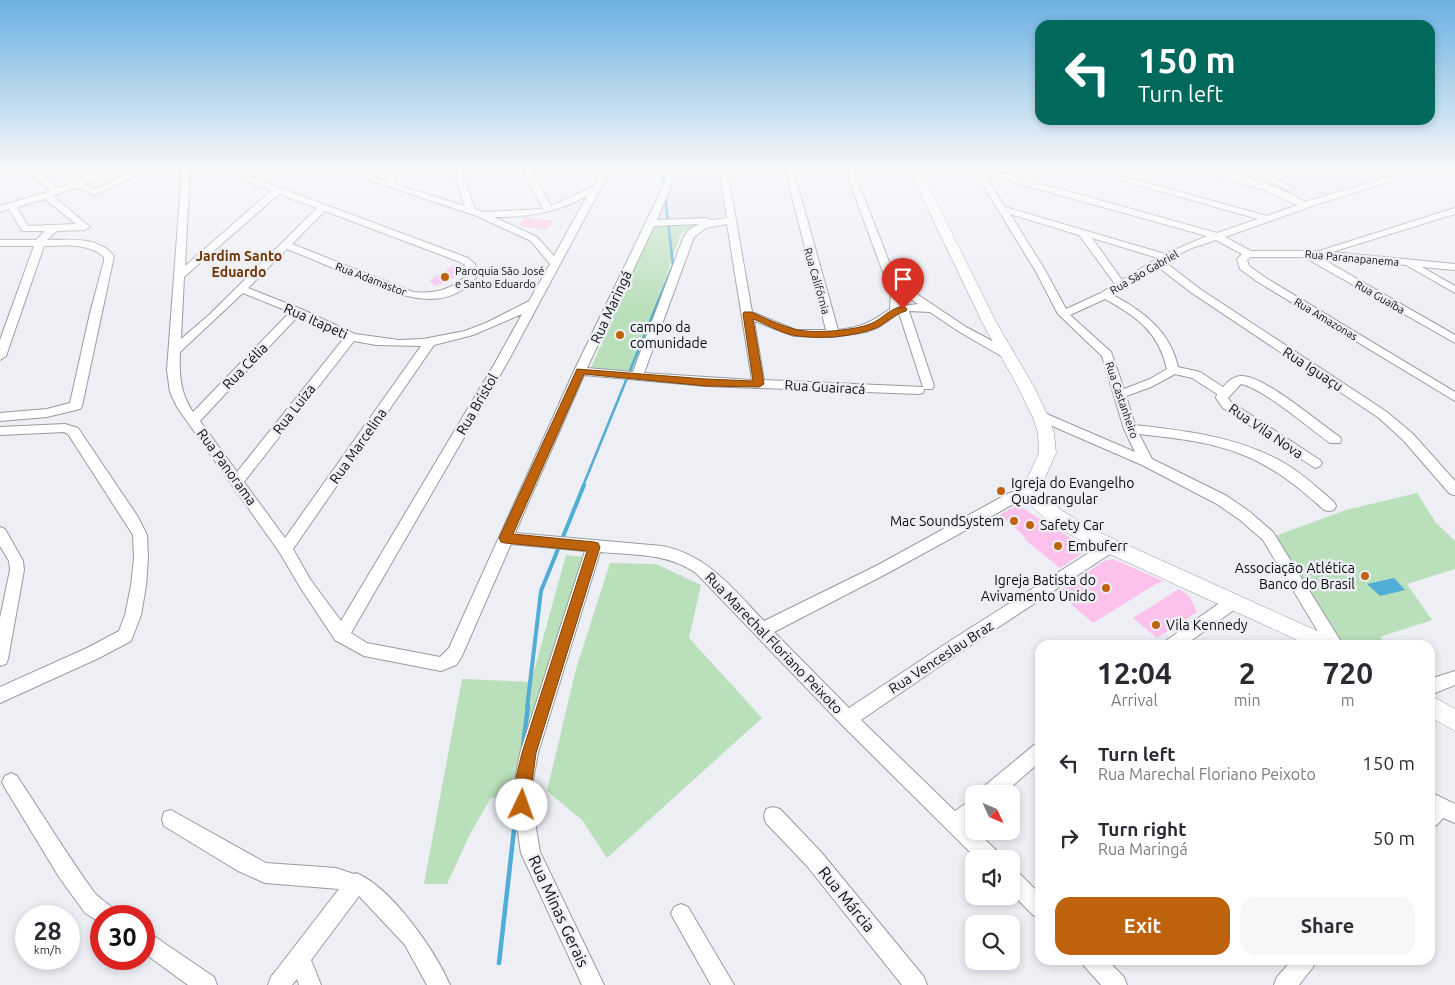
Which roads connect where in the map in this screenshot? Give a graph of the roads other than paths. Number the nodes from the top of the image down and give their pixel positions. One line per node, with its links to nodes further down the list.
1 (17, 215): 24 (street)
2 (70, 215): 24 (street)
3 (183, 215): 39 (street, Rua Panorama)
4 (249, 215): 39 (street)
5 (316, 215): 30 (street)
6 (342, 215): 30 (street, Rua Adamastor)
7 (482, 215): 37 (street)
8 (581, 215): 37 (street, Rua Bristol)
9 (655, 215): 23 (street, Rua Maringá)
10 (731, 215): 22 (street)
11 (801, 215): 53 (street, Rua Califórnia)
12 (866, 215): 40 (street)
13 (937, 215): 51 (main road)
14 (1006, 215): 50 (street, Rua Castanheiro)
15 (1023, 215): 25 (street)
16 (1142, 215): 26 (street)
17 (1254, 215): 20 (street)
18 (1275, 215): 20 (street, Rua São Gabriel)
19 (1442, 215): 29 (street)
20 (1265, 218): 26 (street, Rua São Gabriel)
21 (720, 221): 22 (street); 23 (street); 62 (street)
22 (732, 222): 49 (street)
23 (651, 223): 61 (street, Rua Maringá)
24 (55, 227): 27 (street)
25 (1082, 232): 35 (street); 41 (street)
26 (1217, 236): 31 (street); 35 (street, Rua São Gabriel)
27 (40, 242): 28 (street); 59 (street); 68 (street)
28 (0, 243)
29 (1349, 244): 33 (street); 34 (street)
30 (286, 245): 42 (street)
31 (1249, 254): 32 (street, Rua Paranapanema); 66 (street, Rua Amazonas)
32 (1306, 254): 33 (street, Rua Paranapanema); 55 (street, Rua Guaíba)
33 (1318, 254): 34 (street, Rua Paranapanema)
34 (1367, 258): 36 (street, Rua Paranapanema)
35 (1162, 260): 41 (street, Rua São Gabriel); 76 (street, Rua Iguaçu)
36 (1408, 262): 38 (street, Rua Paranapanema); 43 (street)
37 (556, 264): 45 (street, Rua Bristol)
38 (1455, 266)
39 (179, 276): 57 (street, Rua Panorama)
40 (891, 280): 46 (street); 47 (street)
41 (1121, 285): 44 (street, Rua São Gabriel)
42 (241, 289): 48 (street, Rua Itapeti); 57 (street)
43 (1455, 290)
44 (1105, 295): 50 (street, Rua São Gabriel); 60 (street)
45 (536, 302): 56 (street, Rua Itapeti); 86 (street, Rua Bristol)
46 (932, 309): 47 (street); 52 (street)
47 (899, 310): 53 (street); 63 (street, Rua Guairacá)
48 (297, 311): 54 (street, Rua Itapeti); 69 (street, Rua Célia)
49 (748, 314): 53 (street); 63 (street)
50 (1063, 314): 65 (street, Rua Castanheiro)
51 (992, 328): 52 (street); 58 (main road)
52 (962, 329): 58 (street)
53 (832, 334)
54 (351, 337): 56 (street, Rua Itapeti); 75 (street, Rua Luiza)
55 (1455, 340)
56 (430, 342): 83 (street, Rua Marcelina)
57 (175, 350): 69 (street, Rua Panorama)
58 (1005, 353): 67 (main road)
59 (0, 356)
60 (1173, 370): 64 (street, Rua Vila Nova); 65 (street)
61 (580, 371): 62 (street, Rua Guairacá); 80 (street, Rua Maringá)
62 (637, 376): 63 (street, Rua Guairacá)
63 (759, 384)
64 (1224, 393): 72 (street); 74 (street, Rua Vila Nova)
65 (1120, 394): 70 (street, Rua Castanheiro)
66 (1455, 397)
67 (1038, 415): 73 (street); 77 (main road)
68 (0, 417)
69 (193, 420): 75 (street, Rua Panorama)
70 (1130, 429): 73 (street, Rua Castanheiro); 78 (street)
71 (0, 431): 94 (street)
72 (1335, 440)
73 (1147, 462): 89 (street)
74 (1315, 463)
75 (237, 481): 83 (street, Rua Panorama)
76 (1455, 490)
77 (1030, 492): 81 (main road); 85 (street)
78 (1329, 506)
79 (0, 533): 90 (street)
80 (505, 538): 82 (street, Rua Marechal Floriano Peixoto); 91 (street, Rua Maringá)
81 (1111, 546): 84 (main road); 96 (street, Rua Venceslau Braz)
82 (594, 547): 85 (street, Rua Marechal Floriano Peixoto); 120 (street, Rua Minas Gerais)
83 (285, 549): 86 (street, Rua Panorama)
84 (1233, 602): 87 (street); 88 (main road)
85 (762, 630): 96 (street, Rua Marechal Floriano Peixoto)
86 (341, 635): 91 (street, Rua Panorama)
87 (1180, 640)
88 (1317, 640)
89 (1332, 640)
90 (0, 659)
91 (446, 662)
92 (1455, 678): 93 (street)
93 (1435, 685)
94 (0, 695)
95 (1435, 707): 97 (main road)
96 (848, 719): 104 (street, Rua Marechal Floriano Peixoto)
97 (1455, 721)
98 (1035, 755): 100 (street)
99 (11, 782): 109 (street)
100 (1000, 785)
101 (965, 815): 104 (street)
102 (773, 816): 115 (street, Rua Márcia)
103 (171, 819): 106 (street)
104 (955, 823): 105 (street, Rua Marechal Floriano Peixoto)
105 (982, 850)
106 (356, 883): 112 (street); 119 (street)
107 (1020, 888): 108 (street)
108 (1035, 903)
109 (91, 905)
110 (682, 914): 121 (street)
111 (155, 949): 116 (street)
112 (299, 958): 117 (street); 118 (street)
113 (1097, 965): 122 (street)
114 (1302, 965): 123 (street)
115 (915, 984)
116 (206, 985)
117 (279, 985)
118 (310, 985)
119 (439, 985)
120 (593, 985)
121 (723, 985)
122 (1116, 985)
123 (1285, 985)

